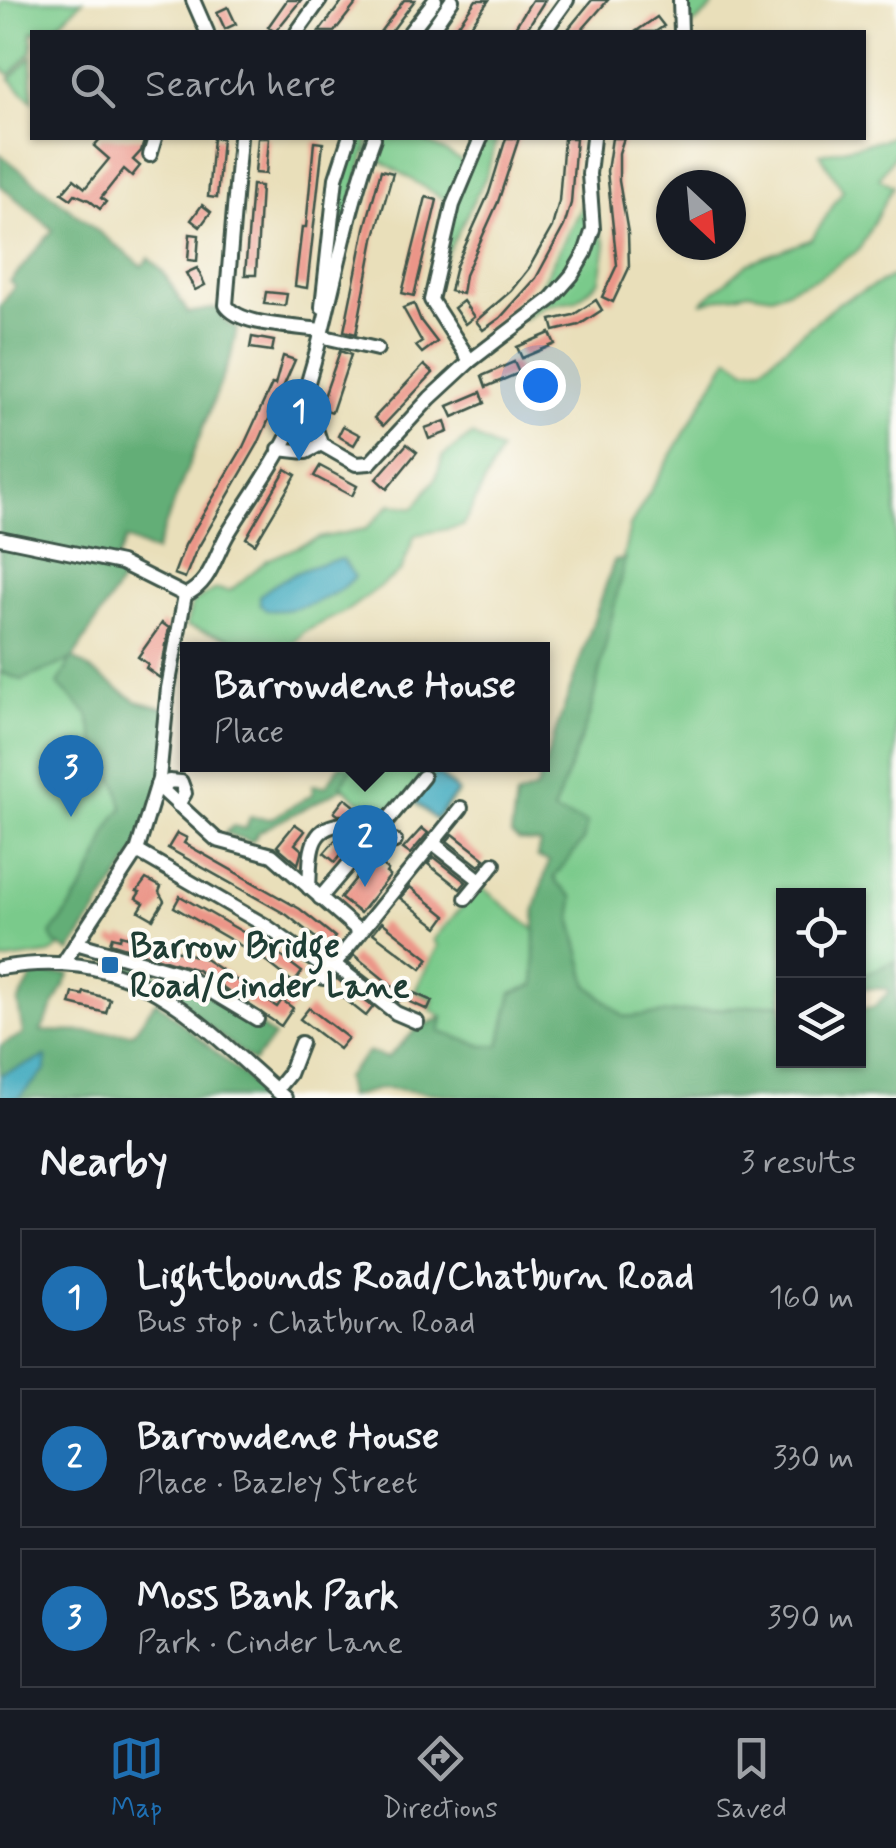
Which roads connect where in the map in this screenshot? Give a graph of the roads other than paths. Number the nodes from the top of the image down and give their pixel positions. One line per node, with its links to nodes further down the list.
1 (193, 0): 7 (street)
2 (320, 0): 8 (street)
3 (434, 0): 9 (street)
4 (452, 0): 10 (street)
5 (567, 0): 11 (street)
6 (680, 0): 12 (street)
7 (207, 30)
8 (298, 30)
9 (412, 30)
10 (431, 30)
11 (545, 30)
12 (681, 30)
13 (154, 140): 19 (street)
14 (240, 140): 20 (street)
15 (348, 140): 20 (street)
16 (373, 140): 20 (street)
17 (480, 140): 22 (street)
18 (593, 140): 22 (street)
19 (150, 154)
20 (320, 333): 21 (street); 23 (street)
21 (377, 349)
22 (470, 361): 24 (street)
23 (298, 414): 24 (street); 25 (street)
24 (321, 444): 25 (street)
25 (278, 449): 29 (street)
26 (0, 538): 28 (street)
27 (134, 556): 28 (street)
28 (136, 571): 29 (street)
29 (184, 596): 31 (street)
30 (423, 777): 36 (street)
31 (160, 787): 37 (street); 40 (street)
32 (461, 808): 35 (street)
33 (348, 824): 40 (street)
34 (395, 841): 36 (street)
35 (433, 843): 39 (street); 42 (street)
36 (365, 848): 40 (street)
37 (137, 852): 43 (street); 46 (street)
38 (494, 864): 39 (street)
39 (480, 880): 41 (street)
40 (315, 893): 42 (street)
41 (466, 898)
42 (360, 932): 46 (street)
43 (76, 943): 44 (street); 47 (street)
44 (64, 962): 45 (street); 50 (street)
45 (0, 968)
46 (328, 971): 48 (street)
47 (257, 1020)
48 (417, 1022)
49 (301, 1043): 50 (street)
50 (280, 1094)

